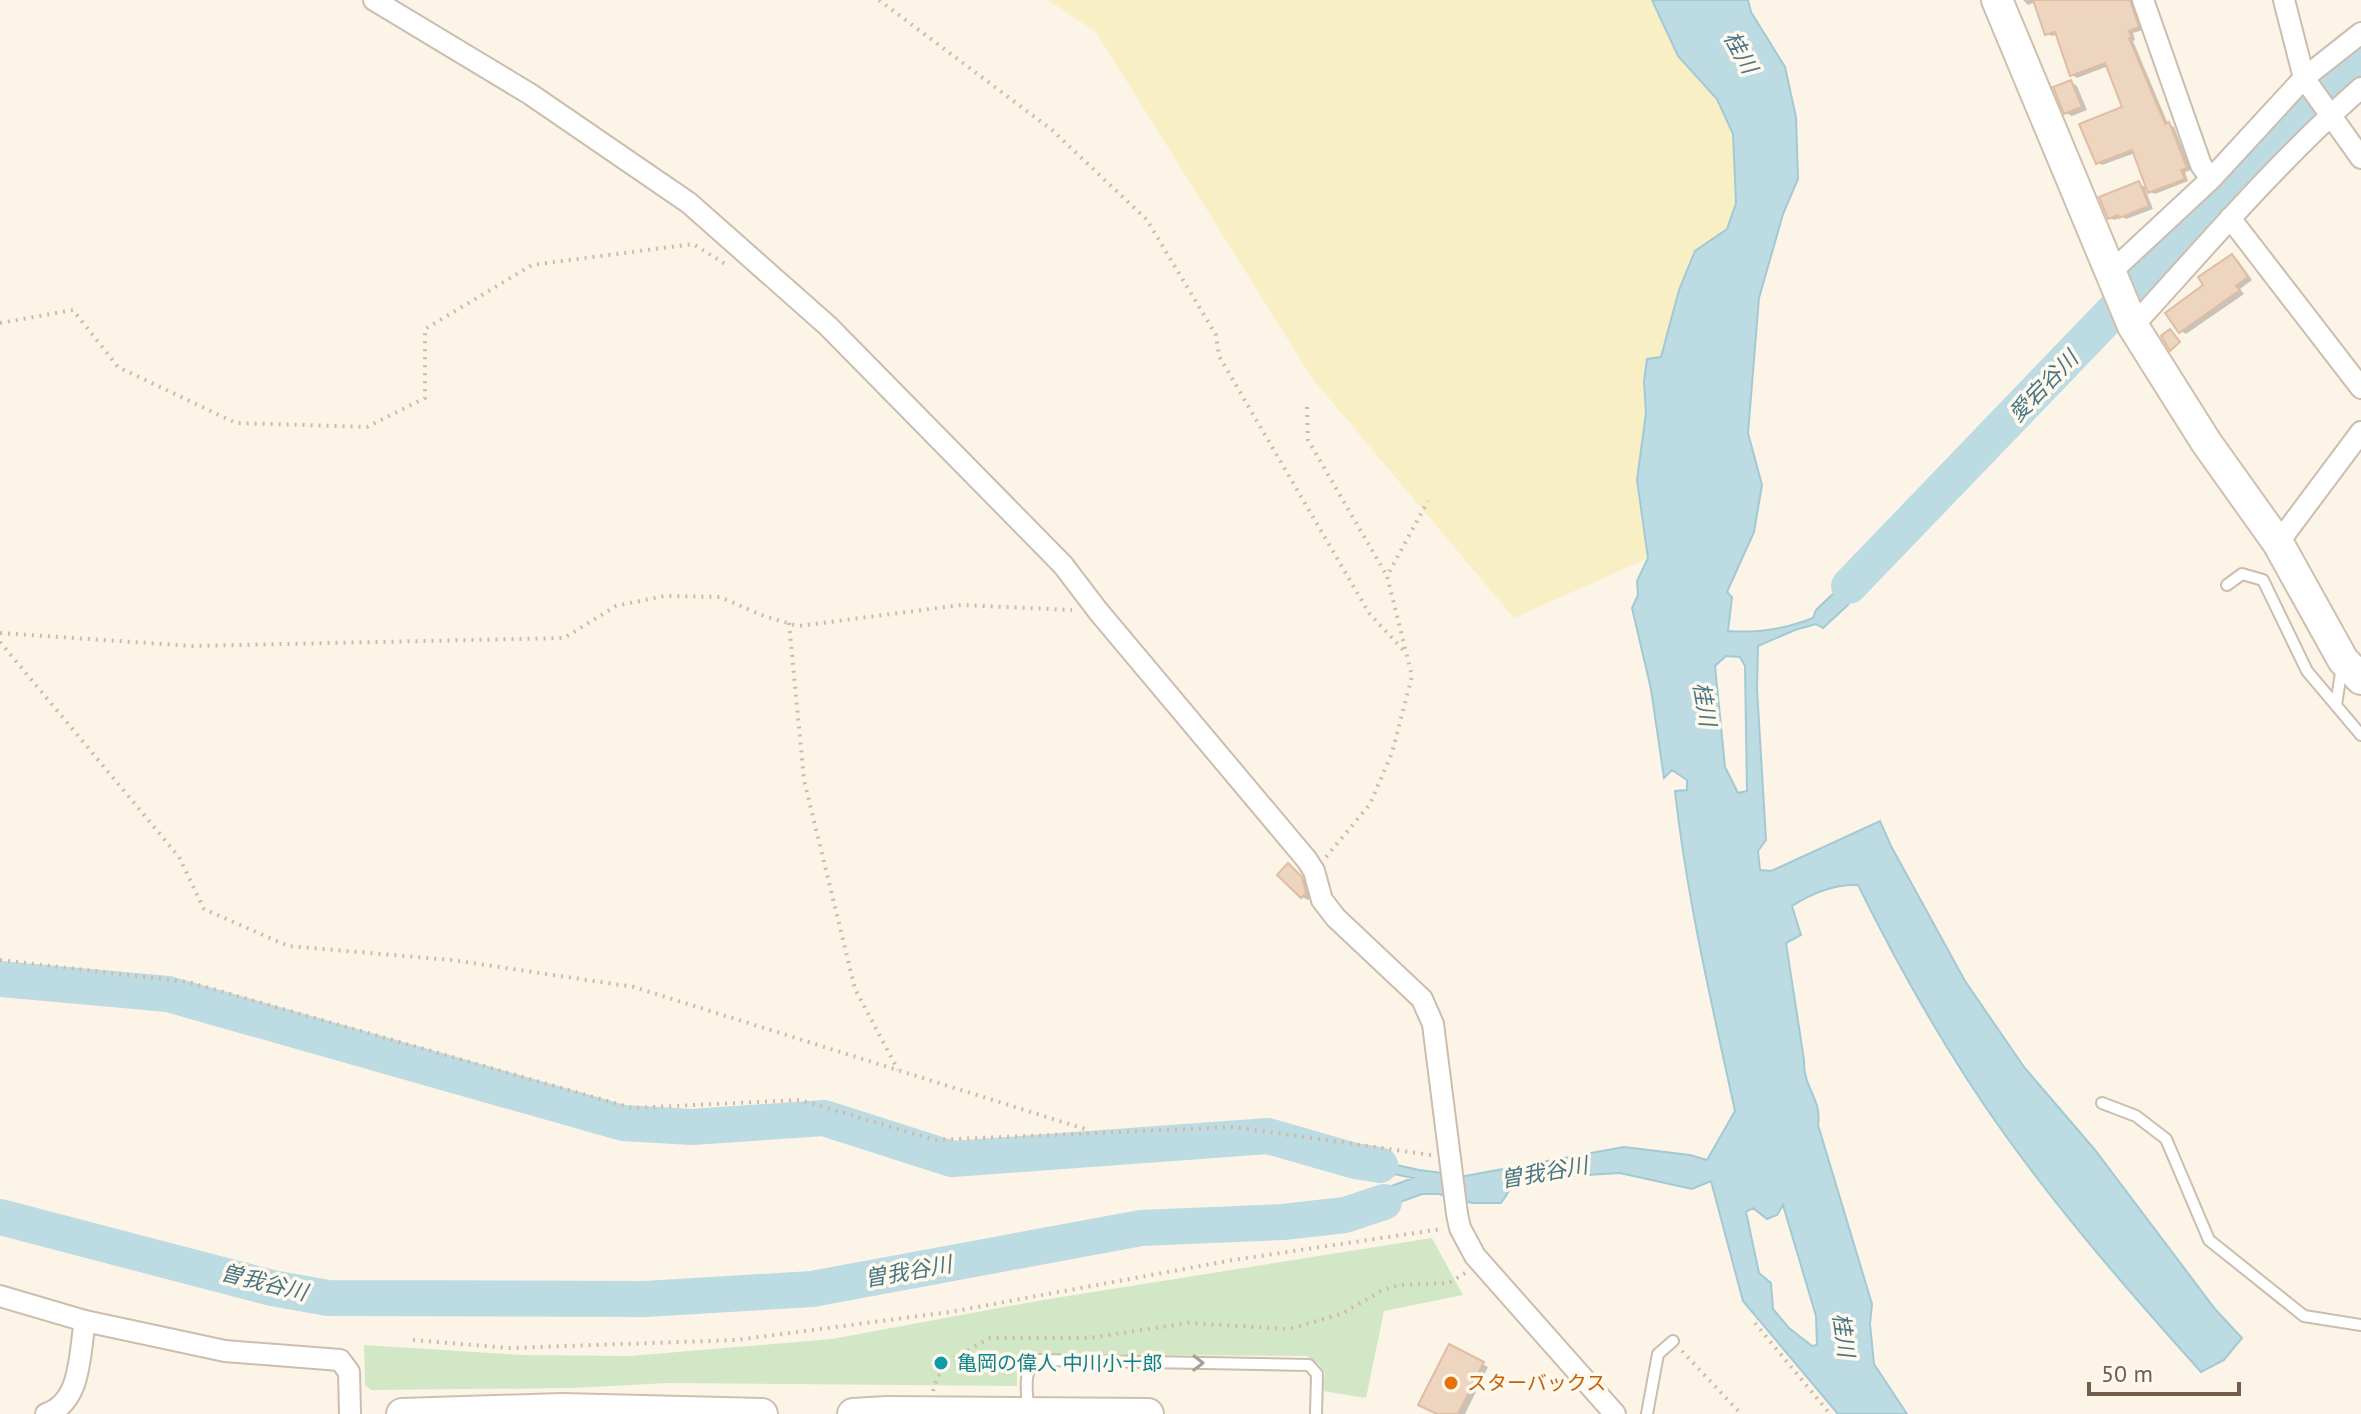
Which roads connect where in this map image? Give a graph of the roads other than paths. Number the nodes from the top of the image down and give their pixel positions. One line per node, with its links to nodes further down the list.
1 (374, 0): 36 (street)
2 (1997, 0): 12 (street)
3 (2143, 0): 10 (street)
4 (2284, 0): 6 (street)
5 (2361, 33): 6 (street)
6 (2306, 81): 8 (street); 10 (street)
7 (2361, 88): 8 (street)
8 (2328, 110): 9 (street); 11 (street)
9 (2361, 158)
10 (2211, 179): 12 (street)
11 (2230, 218): 13 (street); 14 (street)
12 (2113, 279): 13 (street)
13 (2131, 322): 16 (street)
14 (2361, 388)
15 (2361, 432): 16 (street)
16 (2278, 543): 18 (street)
17 (2227, 585): 19 (lane)
18 (2352, 669): 19 (lane)
19 (2336, 705): 20 (lane)
20 (2361, 735)
21 (2102, 1103): 24 (lane)
22 (0, 1296): 23 (street)
23 (85, 1321): 29 (street); 30 (street)
24 (2361, 1325)
25 (1673, 1341): 37 (lane)
26 (676, 1413): 31 (street); 32 (street)
27 (886, 1413): 28 (street); 33 (street)
28 (1028, 1413): 34 (street); 35 (lane, one-way to 35)
29 (46, 1414)
30 (350, 1414)
31 (402, 1414)
32 (762, 1414)
33 (853, 1414)
34 (1148, 1414)
35 (1316, 1414)
36 (1615, 1414)
37 (1647, 1414)

